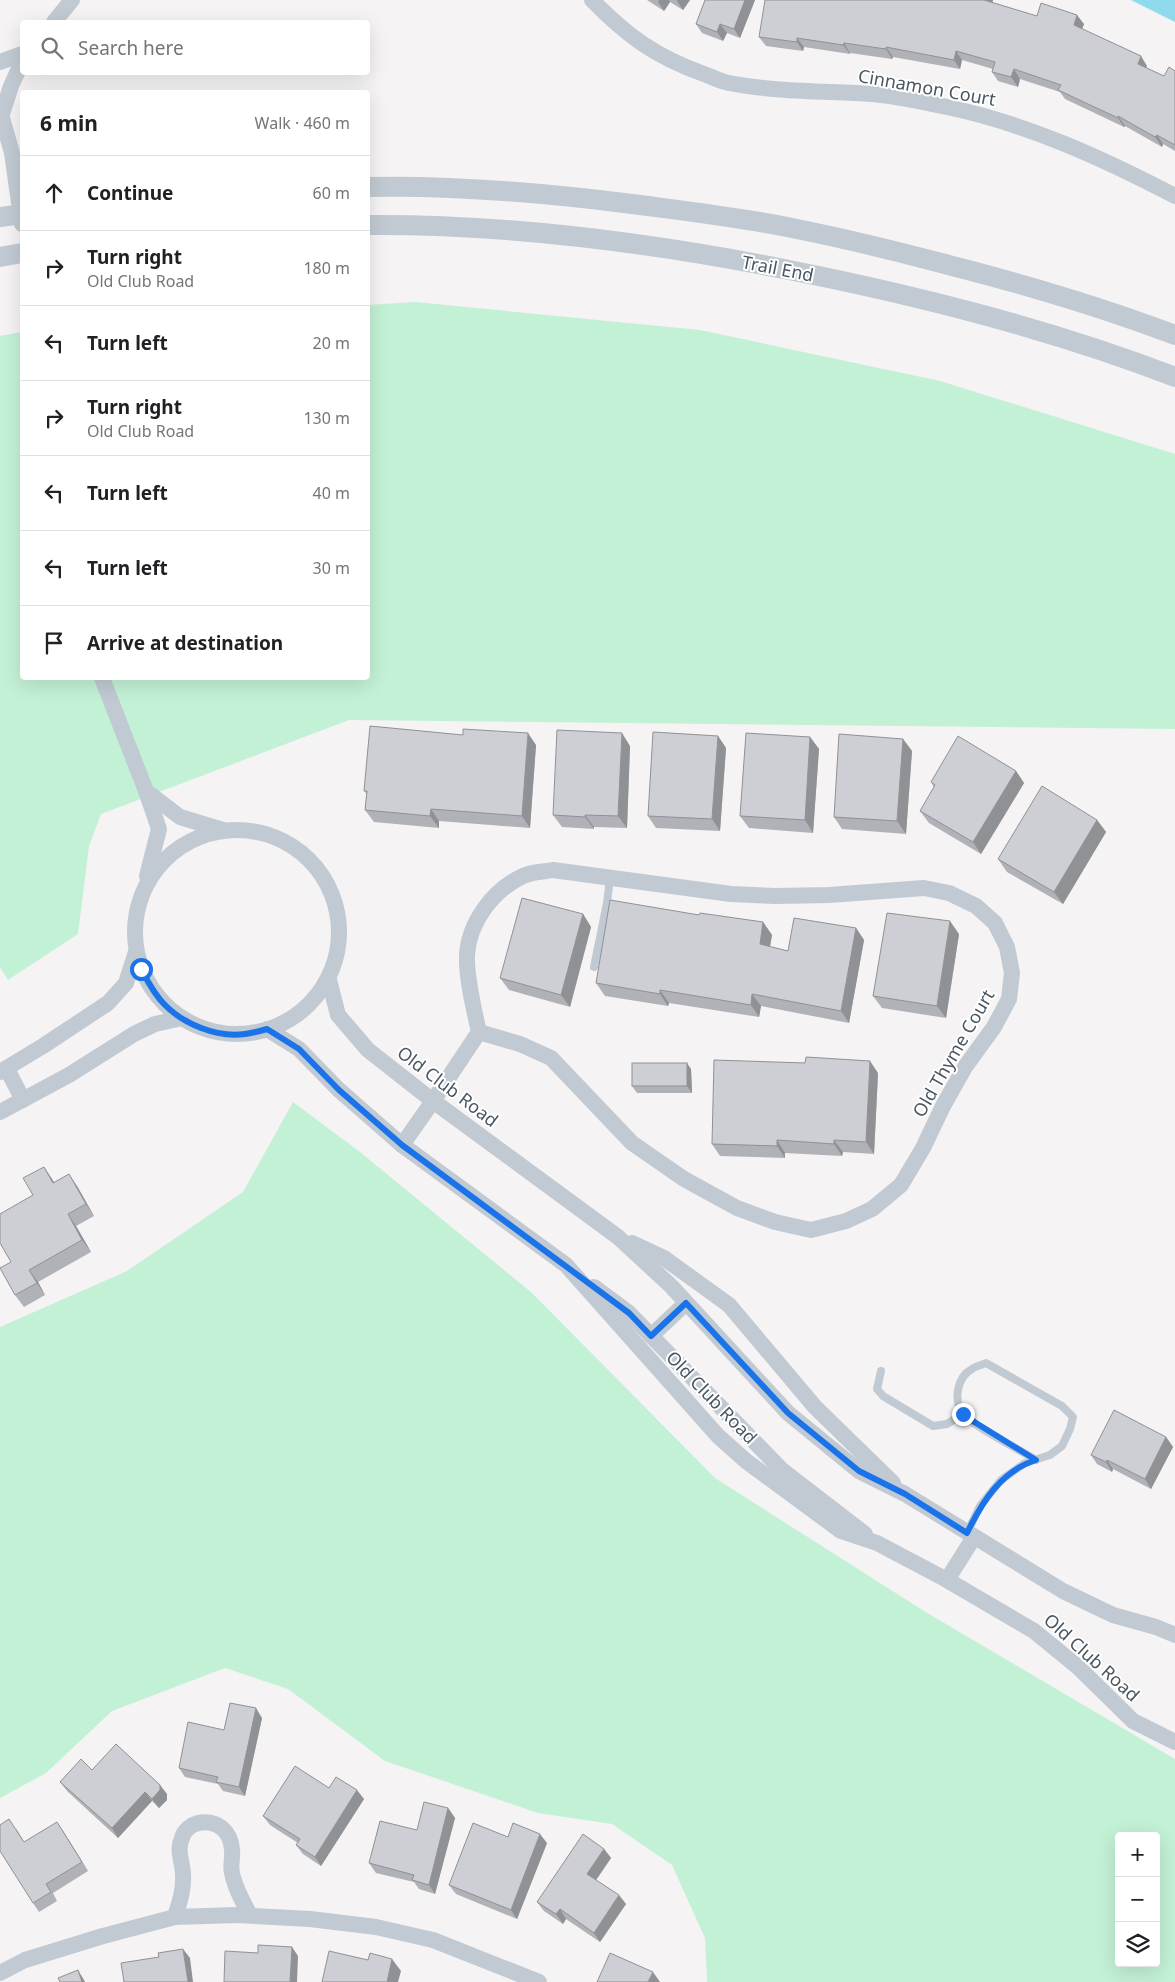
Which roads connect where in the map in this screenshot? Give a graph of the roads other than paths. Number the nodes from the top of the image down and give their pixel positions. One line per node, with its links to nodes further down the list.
1 (60, 0): 4 (street)
2 (72, 0): 5 (street)
3 (592, 0): 11 (street, Cinnamon Court)
4 (55, 20)
5 (56, 20)
6 (20, 55): 7 (street)
7 (0, 62)
8 (20, 66): 9 (street)
9 (1, 113): 12 (street)
10 (370, 187): 18 (street)
11 (1175, 196)
12 (20, 210)
13 (20, 214): 14 (street, bridge)
14 (0, 217)
15 (370, 225): 19 (street, Trail End)
16 (20, 253): 17 (street)
17 (0, 256)
18 (1175, 335)
19 (1175, 377)
20 (103, 680): 21 (street)
21 (146, 791): 22 (street); 24 (street)
22 (224, 830): 24 (street); 27 (street)
23 (610, 878): 26 (lane); 30 (street, Old Thyme Court); 30 (street, Old Thyme Court)
24 (145, 887): 25 (street)
25 (136, 952): 28 (street); 31 (street)
26 (594, 967)
27 (329, 980): 29 (street); 33 (street, Old Club Road)
28 (182, 1018): 29 (street); 32 (street)
29 (267, 1029): 35 (street, Old Club Road)
30 (479, 1032): 33 (street)
31 (3, 1070): 32 (street)
32 (23, 1100): 34 (street)
33 (433, 1101): 35 (street); 36 (street, Old Club Road)
34 (0, 1112)
35 (402, 1145): 37 (street, Old Club Road)
36 (618, 1237): 38 (street, Old Club Road); 43 (street, Old Club Road)
37 (566, 1265): 39 (street, Old Club Road); 45 (street, Old Club Road)
38 (686, 1303): 39 (street); 43 (street, Old Club Road)
39 (651, 1336): 45 (street, Old Club Road)
40 (881, 1371): 41 (lane)
41 (963, 1414): 42 (lane); 42 (lane)
42 (1036, 1460): 44 (lane)
43 (905, 1494): 44 (street, Old Club Road)
44 (970, 1535): 46 (street); 47 (street, Old Club Road)
45 (877, 1543): 46 (street, Old Club Road)
46 (947, 1580): 48 (street, Old Club Road)
47 (1175, 1635)
48 (1175, 1742)
49 (250, 1915): 50 (street); 50 (street); 52 (street)
50 (175, 1917): 51 (street)
51 (0, 1973)
52 (539, 1982)

